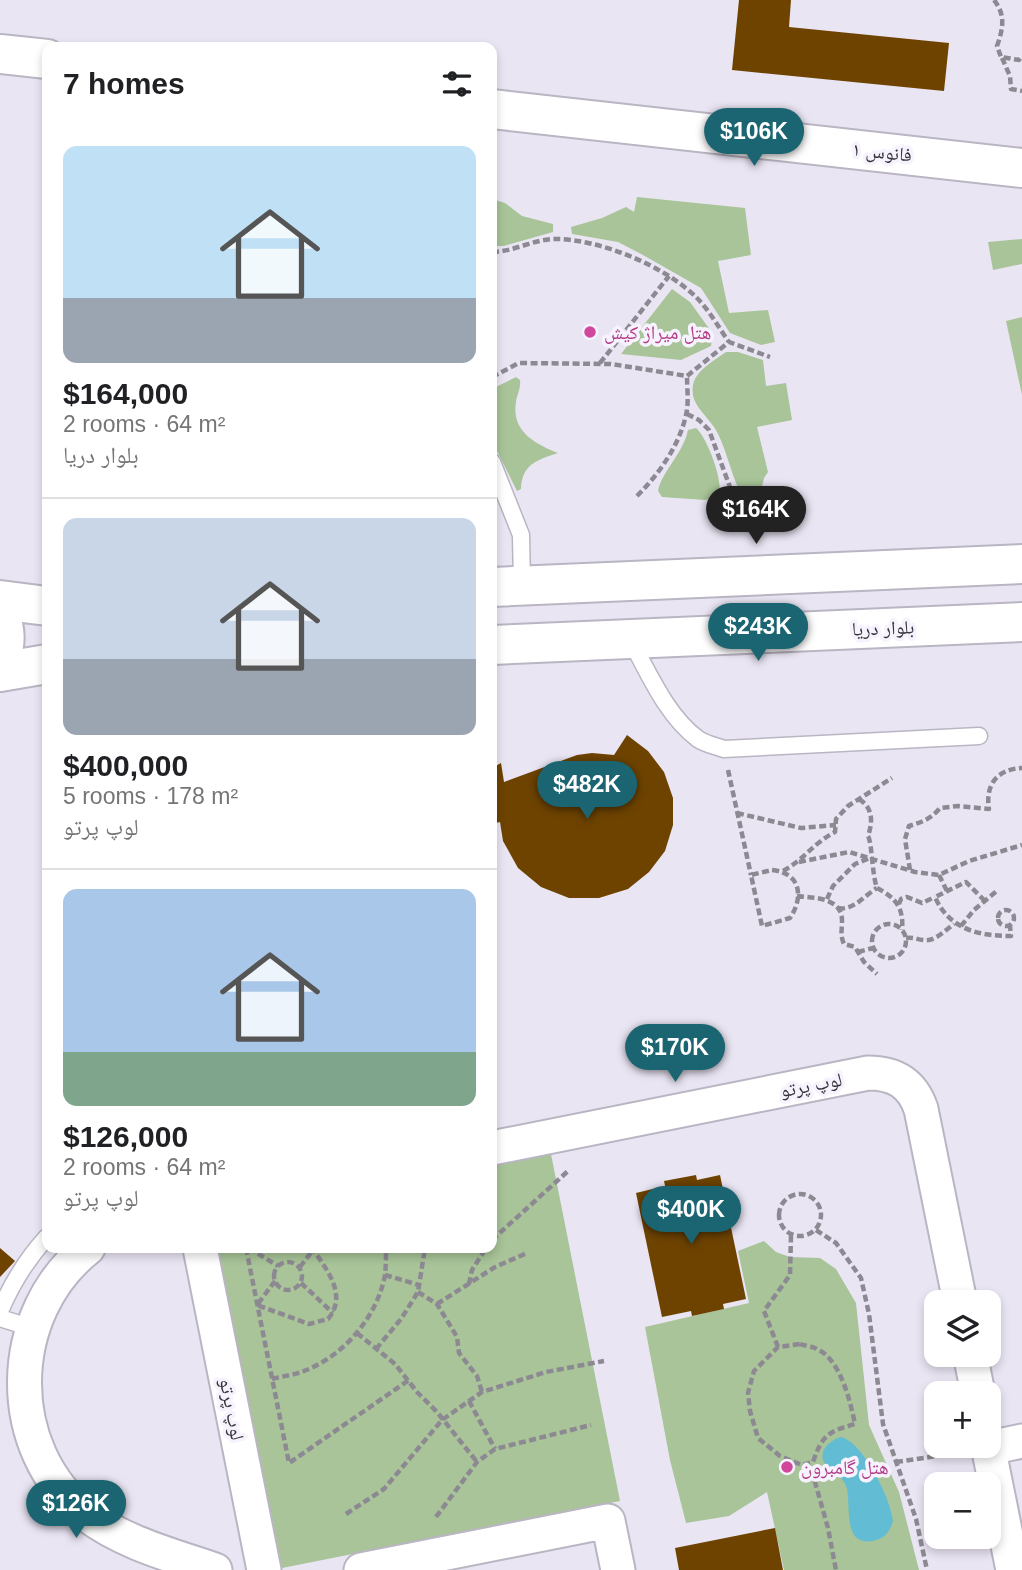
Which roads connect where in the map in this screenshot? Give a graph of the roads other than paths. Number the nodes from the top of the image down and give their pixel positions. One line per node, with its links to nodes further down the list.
1 (0, 54): 2 (main road)
2 (42, 58)
3 (497, 110): 4 (main road, فانوس ۱)
4 (1022, 168)
5 (497, 475): 7 (lane)
6 (1022, 564): 7 (main road)
7 (507, 586)
8 (0, 600): 9 (main road)
9 (42, 605)
10 (0, 616): 14 (main road)
11 (1022, 622): 12 (main road, بلوار دریا)
12 (629, 639): 13 (main road, بلوار دریا); 17 (lane)
13 (497, 645)
14 (0, 660)
15 (42, 665): 16 (main road)
16 (0, 672)
17 (979, 736)
18 (497, 1147): 22 (street, لوپ پرتو)
19 (42, 1243): 23 (lane)
20 (83, 1253): 25 (street)
21 (201, 1253): 31 (street, لوپ پرتو)
22 (958, 1290)
23 (0, 1311)
24 (0, 1318): 25 (lane)
25 (32, 1328): 26 (street)
26 (14, 1417): 30 (street)
27 (1022, 1441): 28 (street)
28 (1001, 1445)
29 (990, 1458): 34 (street)
30 (215, 1570)
31 (264, 1570)
32 (361, 1570): 33 (street)
33 (618, 1570)
34 (1013, 1570)

